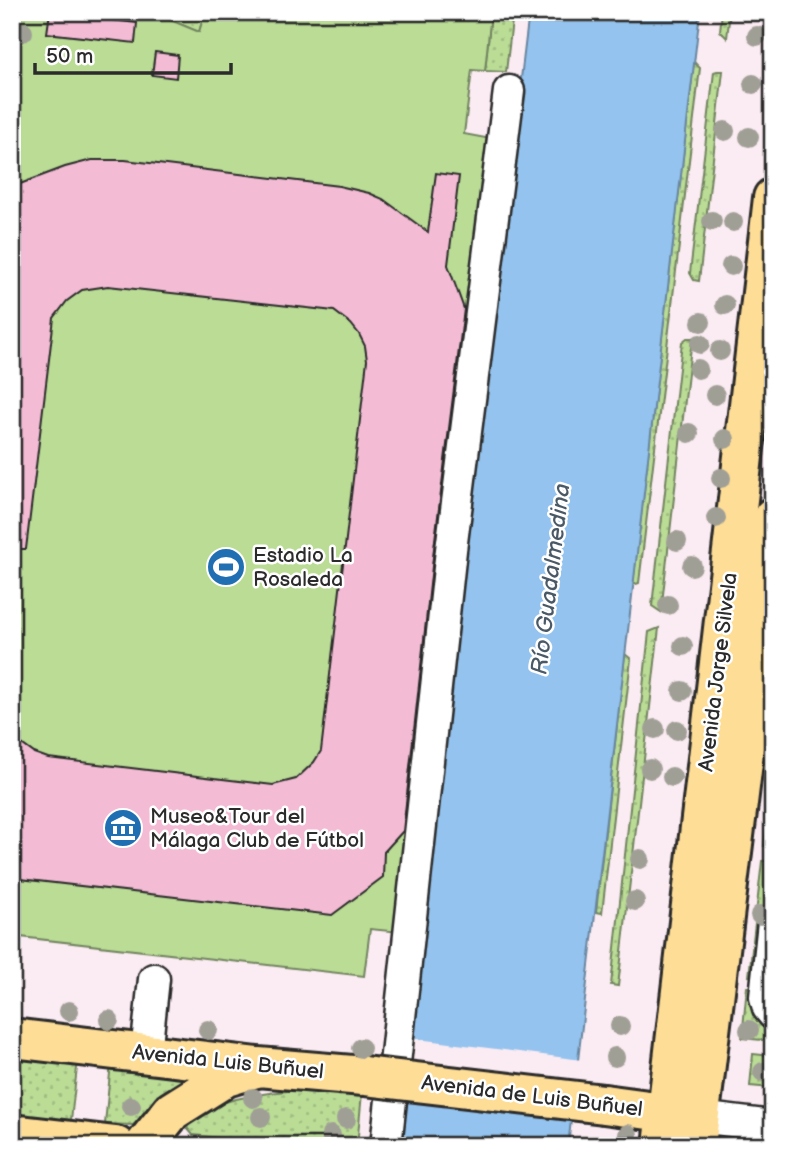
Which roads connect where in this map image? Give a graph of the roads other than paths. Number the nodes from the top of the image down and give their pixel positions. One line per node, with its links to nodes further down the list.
1 (509, 91): 19 (street)
2 (773, 198): 15 (main road, Avenida Jorge Silvela)
3 (773, 517): 4 (main road, Avenida Jorge Silvela)
4 (765, 639): 15 (main road, Avenida Jorge Silvela)
5 (773, 922): 8 (street)
6 (154, 979): 11 (street)
7 (12, 1014): 10 (main road, Avenida Luis Buñuel)
8 (773, 1014)
9 (12, 1038): 10 (main road, Avenida Luis Buñuel)
10 (91, 1047): 11 (main road, Avenida Luis Buñuel)
11 (146, 1054): 12 (main road, Avenida Luis Buñuel)
12 (258, 1067): 13 (main road, Avenida Luis Buñuel); 18 (main road)
13 (364, 1076): 15 (main road, Avenida de Luis Buñuel, bridge)
14 (773, 1126): 15 (street)
15 (681, 1130)
16 (12, 1134): 17 (main road)
17 (116, 1146)
18 (144, 1146)
19 (386, 1146)

